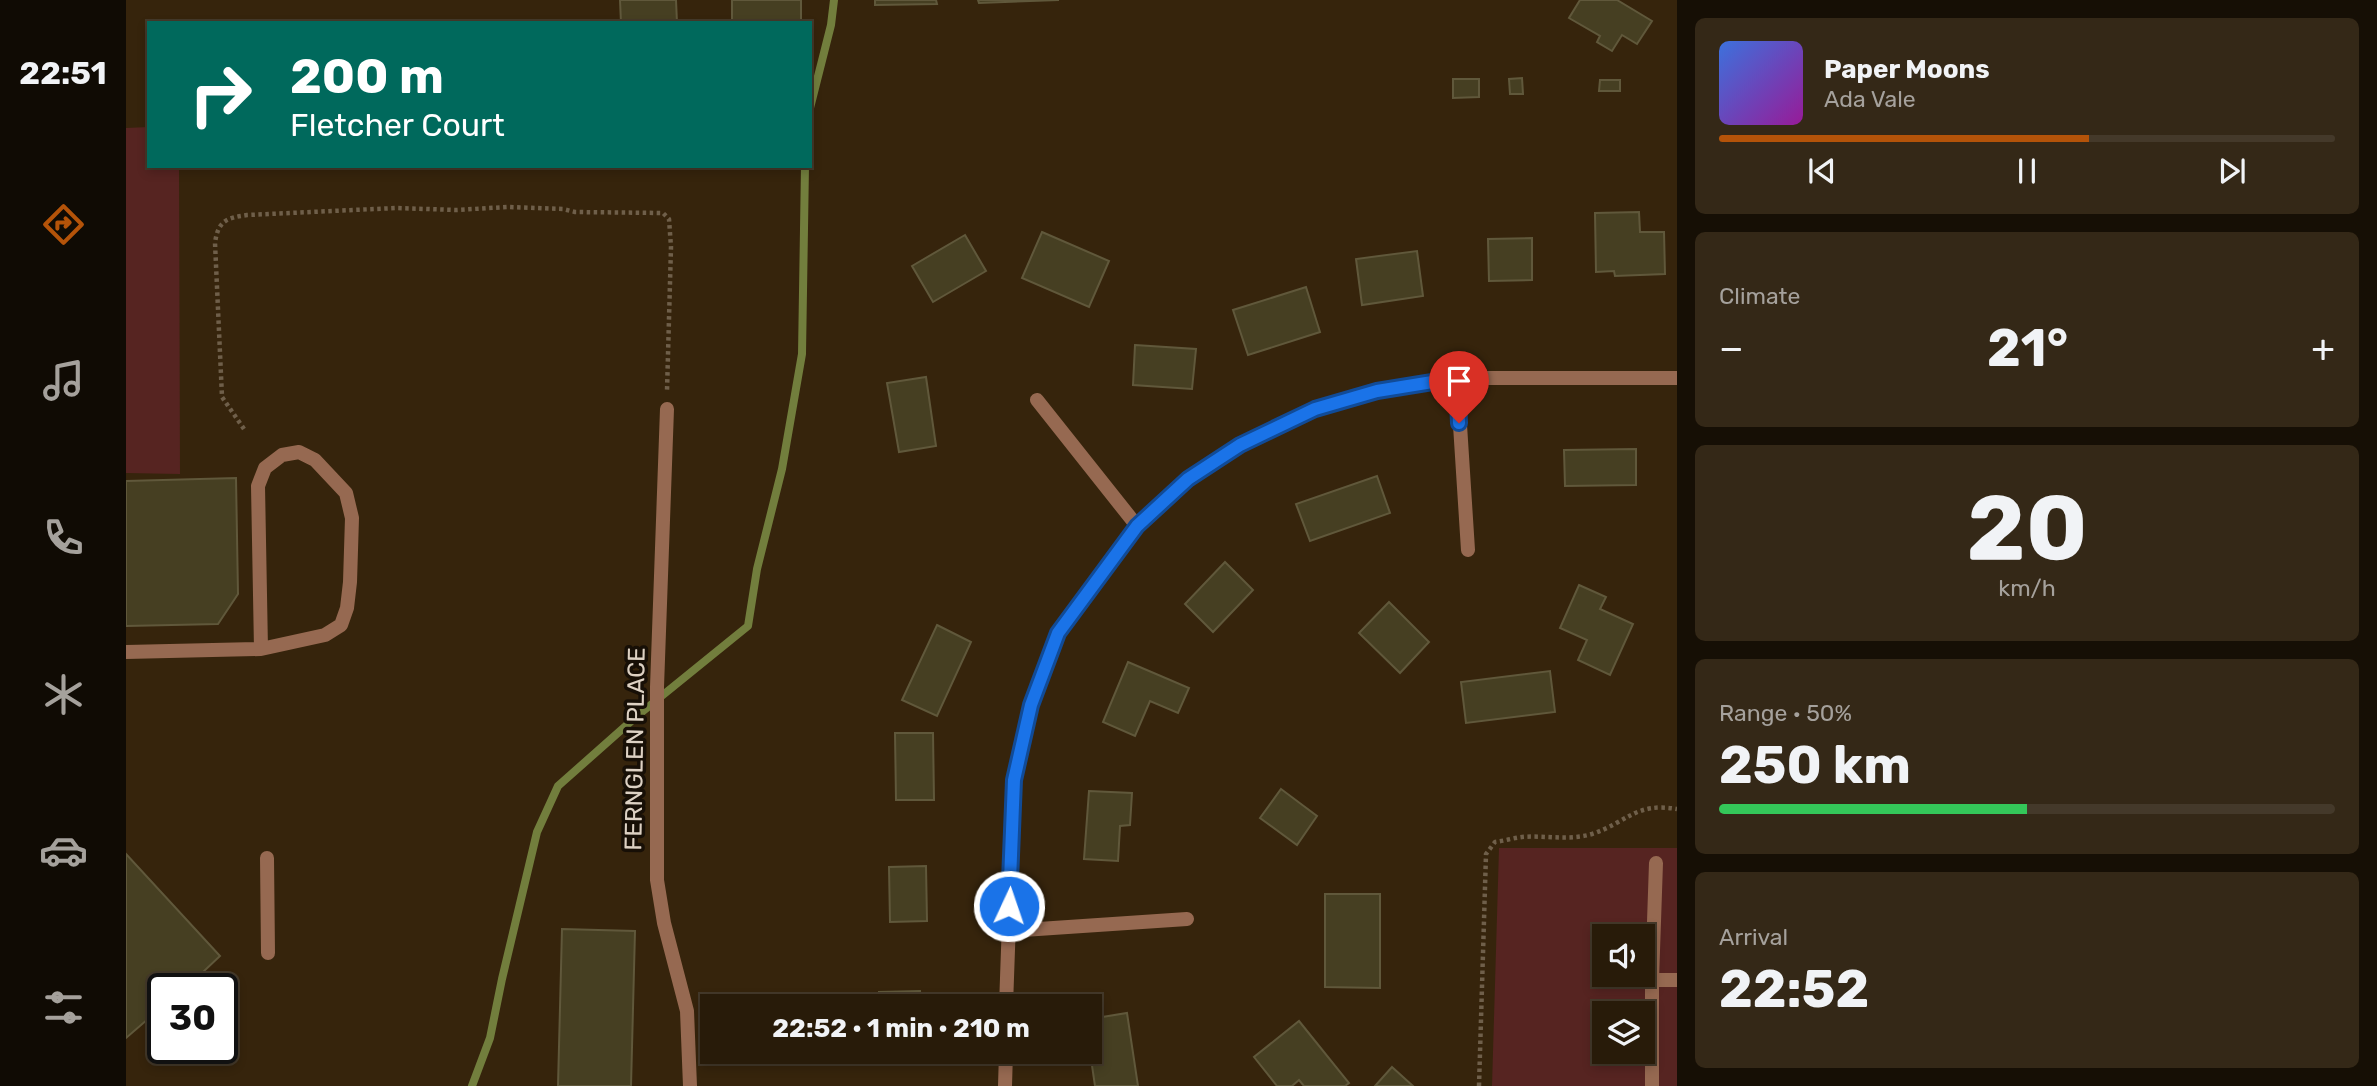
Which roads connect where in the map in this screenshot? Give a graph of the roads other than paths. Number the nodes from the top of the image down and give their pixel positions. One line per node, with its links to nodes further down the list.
1 (1457, 378): 2 (street); 5 (street); 6 (street)
2 (1677, 378)
3 (1037, 400): 5 (street)
4 (667, 409): 20 (street, FERNGLEN PLACE)
5 (1137, 526): 13 (street)
6 (1468, 551)
7 (261, 649): 7 (street); 8 (street)
8 (126, 652)
9 (267, 858): 14 (street)
10 (1656, 863): 12 (street)
11 (1187, 919): 13 (street)
12 (1654, 924)
13 (1008, 931): 18 (street)
14 (268, 953)
15 (1655, 980): 16 (street)
16 (1677, 980)
17 (1652, 987): 22 (street)
18 (1006, 994)
19 (1006, 1064): 21 (street)
20 (690, 1086)
21 (1005, 1086)
22 (1652, 1086)

